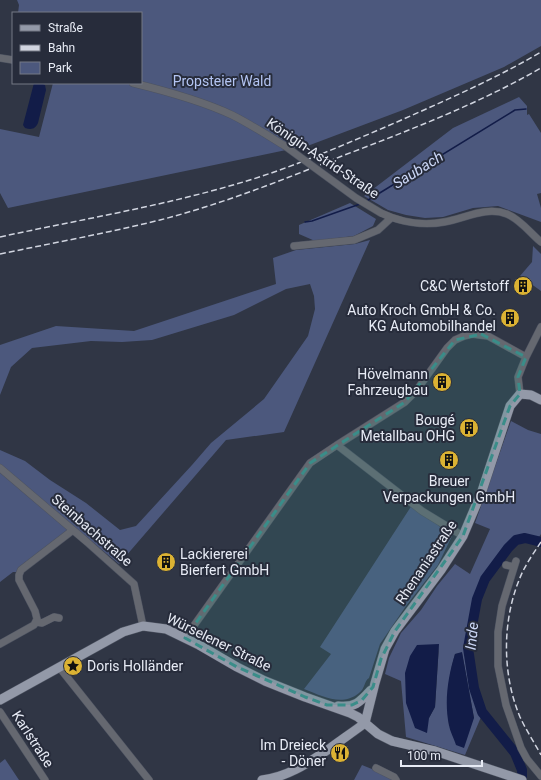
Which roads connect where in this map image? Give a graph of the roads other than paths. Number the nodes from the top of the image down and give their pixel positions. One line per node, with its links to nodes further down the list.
1 (0, 58): 2 (street)
2 (12, 60)
3 (137, 84): 4 (street, Königin-Astrid-Straße, bridge)
4 (391, 218): 5 (street, Königin-Astrid-Straße); 6 (street)
5 (541, 242)
6 (294, 246)
7 (541, 327): 8 (street)
8 (526, 357): 9 (street); 11 (street)
9 (520, 394): 10 (main road); 14 (main road, Rhenaniastraße)
10 (541, 400)
11 (337, 445): 14 (street); 19 (street)
12 (0, 468): 13 (street, Steinbachstraße)
13 (73, 530): 17 (street); 18 (street, Steinbachstraße)
14 (463, 536): 22 (main road, Rhenaniastraße)
15 (506, 565): 28 (street)
16 (59, 618): 17 (street)
17 (36, 622): 20 (street)
18 (143, 626): 19 (main road, Würselener Straße); 21 (main road, Würselener Straße)
19 (185, 638): 24 (main road, Würselener Straße)
20 (0, 644)
21 (59, 667): 23 (main road, Würselener Straße); 32 (street)
22 (373, 687): 24 (main road); 26 (main road, Rhenaniastraße)
23 (1, 698)
24 (327, 705): 26 (main road, Würselener Straße)
25 (0, 712): 31 (street, Karlstraße)
26 (365, 723): 29 (main road); 30 (main road, Würselener Straße)
27 (376, 768): 34 (street)
28 (541, 776)
29 (281, 778): 33 (main road)
30 (519, 779)
31 (45, 780)
32 (150, 780)
33 (262, 780)
34 (396, 780)

